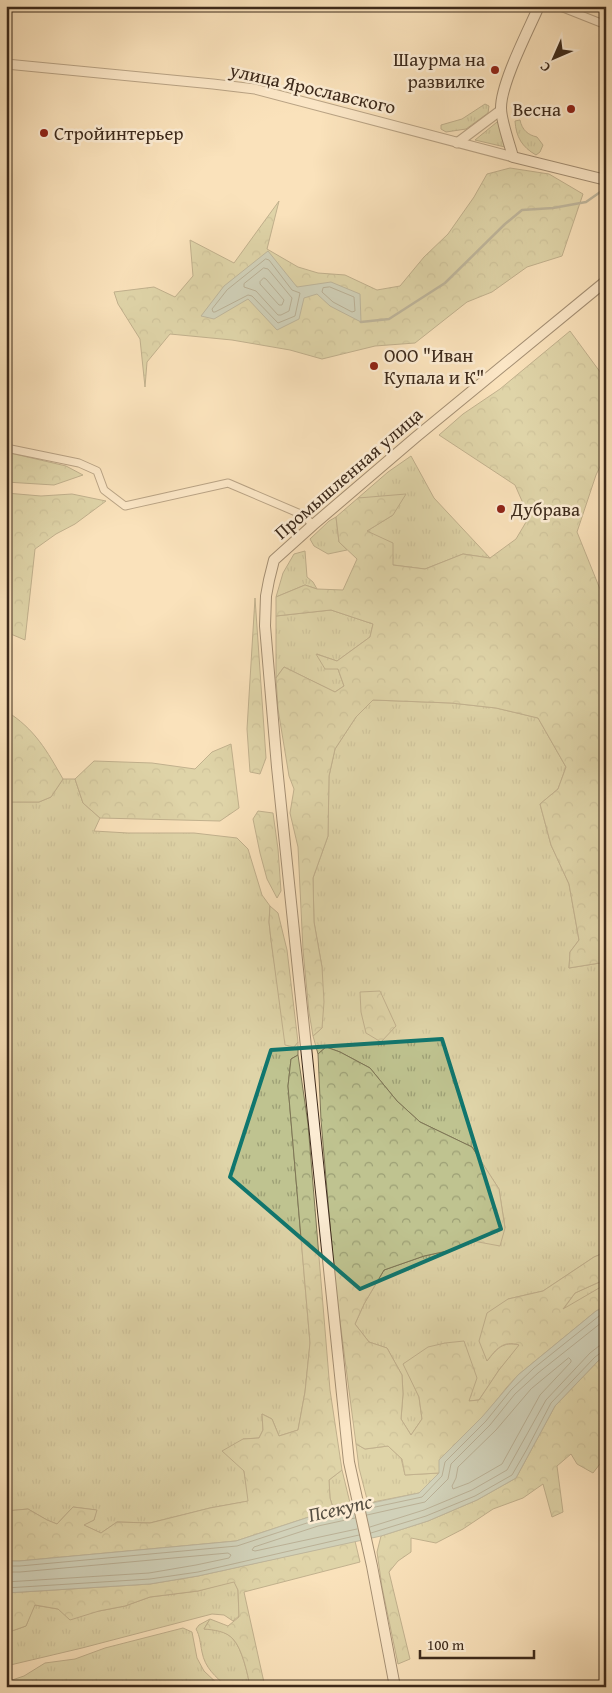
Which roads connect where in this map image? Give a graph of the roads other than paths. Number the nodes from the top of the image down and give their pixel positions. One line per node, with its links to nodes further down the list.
1 (539, 6): 5 (main road)
2 (558, 6): 3 (street)
3 (606, 25)
4 (6, 64): 6 (street, улица Ярославского)
5 (500, 110): 6 (street); 7 (main road)
6 (457, 143): 7 (street, улица Ярославского)
7 (513, 158): 8 (main road, улица Ярославского)
8 (606, 180)
9 (606, 282): 11 (main road, Промышленная улица)
10 (6, 448): 11 (street)
11 (313, 525): 12 (main road, Промышленная улица)
12 (395, 1687)

